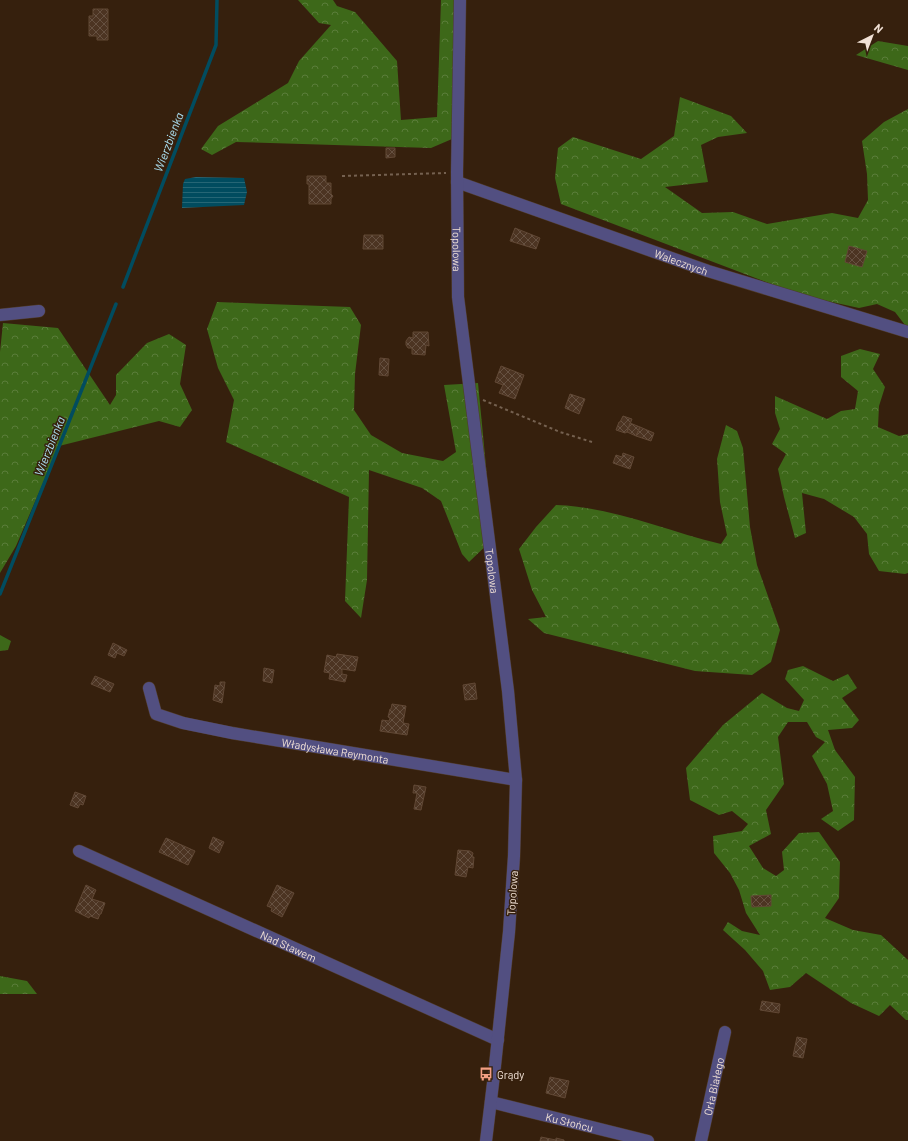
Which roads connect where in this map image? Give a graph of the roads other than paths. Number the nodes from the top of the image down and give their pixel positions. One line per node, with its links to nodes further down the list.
1 (460, 0): 2 (street, Topolowa)
2 (457, 177): 5 (street, Walecznych); 7 (street, Topolowa)
3 (39, 311): 4 (street)
4 (0, 315)
5 (908, 332)
6 (149, 688): 7 (street, Władysława Reymonta)
7 (516, 780): 10 (street, Topolowa)
8 (79, 851): 10 (street, Nad Stawem)
9 (725, 1032): 14 (street, Orła Białego)
10 (498, 1040): 11 (street, Topolowa)
11 (491, 1102): 12 (street, Topolowa); 13 (street, Ku Słońcu)
12 (486, 1141)
13 (648, 1141)
14 (701, 1141)

